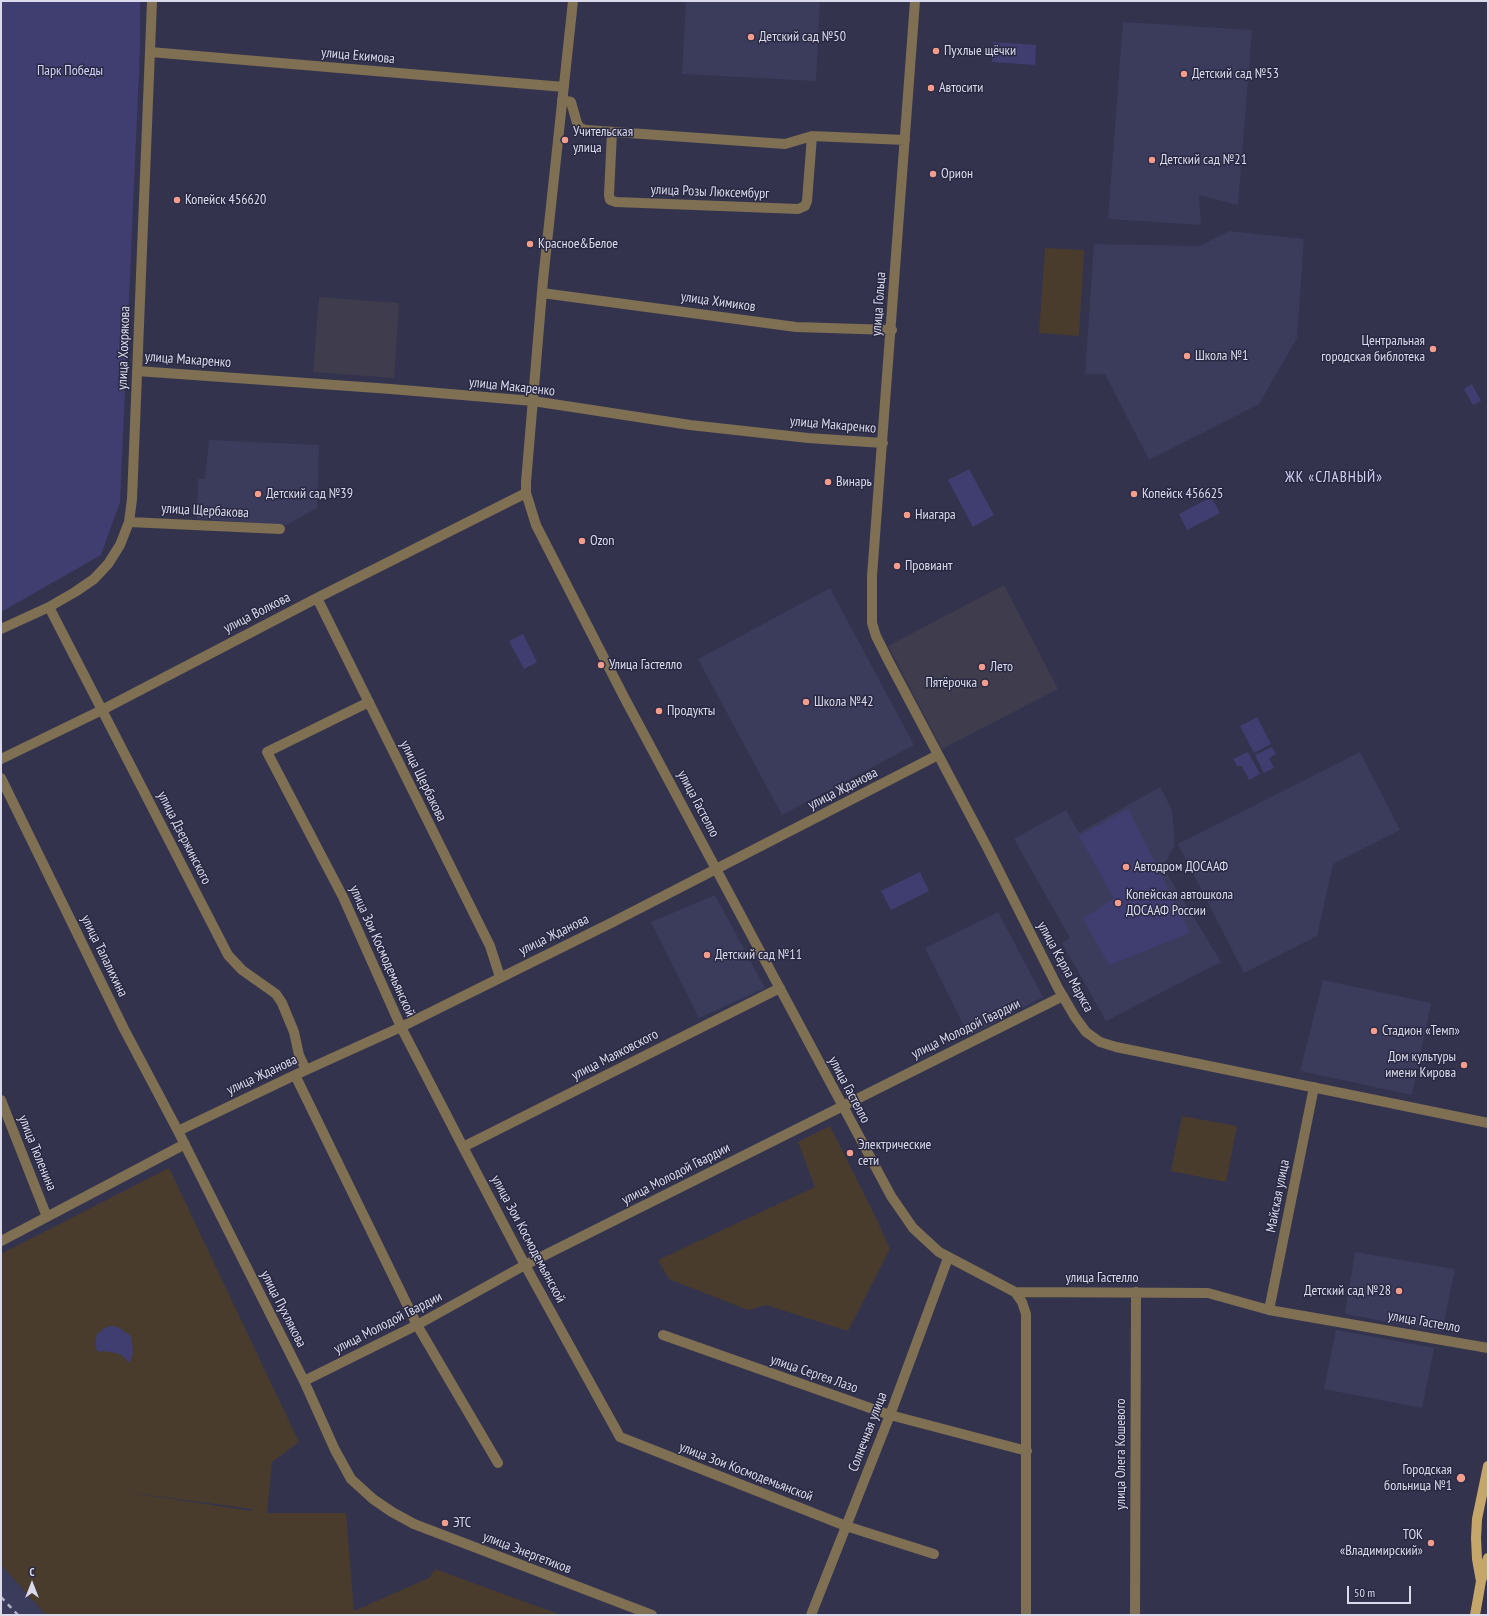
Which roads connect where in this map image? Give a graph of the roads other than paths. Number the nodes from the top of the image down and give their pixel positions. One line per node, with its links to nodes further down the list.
1 (152, 1): 4 (street, улица Хохрякова)
2 (573, 1): 5 (street)
3 (915, 1): 9 (street, улица Гольца)
4 (150, 52): 5 (street, улица Екимова); 12 (street, улица Хохрякова)
5 (564, 87): 6 (street)
6 (562, 100): 7 (street); 10 (street)
7 (612, 132): 8 (street); 8 (street, улица Розы Люксембург)
8 (812, 136): 9 (street)
9 (905, 140): 11 (street, улица Гольца)
10 (542, 293): 11 (street, улица Химиков); 13 (street)
11 (892, 330): 14 (street, улица Гольца)
12 (137, 371): 13 (street, улица Макаренко); 16 (street, улица Хохрякова)
13 (533, 401): 14 (street, улица Макаренко); 15 (street)
14 (882, 443): 20 (street, улица Гольца)
15 (526, 493): 18 (street, улица Волкова); 27 (street, улица Гастелло)
16 (129, 522): 17 (street, улица Щербакова); 19 (street, улица Хохрякова)
17 (280, 529)
18 (317, 598): 22 (street, улица Щербакова); 23 (street, улица Волкова)
19 (49, 607): 21 (street, улица Хохрякова); 23 (street, улица Дзержинского)
20 (871, 608): 24 (street, улица Карла Маркса)
21 (1, 629)
22 (369, 702): 28 (street, улица Щербакова); 31 (street, улица Зои Космодемьянской)
23 (102, 710): 25 (street, улица Волкова); 32 (street, улица Дзержинского)
24 (938, 755): 27 (street, улица Жданова); 30 (street, улица Карла Маркса)
25 (1, 759)
26 (1, 778): 38 (street, улица Талалихина)
27 (717, 869): 28 (street, улица Жданова); 29 (street, улица Гастелло)
28 (500, 977): 31 (street, улица Жданова)
29 (780, 988): 36 (street, улица Гастелло); 40 (street, улица Маяковского)
30 (1063, 996): 34 (street, улица Карла Маркса); 36 (street, улица Молодой Гвардии)
31 (401, 1027): 32 (street, улица Жданова); 40 (street, улица Зои Космодемьянской)
32 (306, 1070): 33 (street, улица Жданова)
33 (295, 1075): 38 (street, улица Жданова); 48 (street)
34 (1314, 1087): 37 (street, улица Карла Маркса); 47 (street, Майская улица)
35 (1, 1100): 41 (street, улица Тюленина)
36 (842, 1106): 43 (street, улица Гастелло); 44 (street, улица Молодой Гвардии)
37 (1488, 1123)
38 (178, 1131): 39 (street, улица Талалихина)
39 (185, 1144): 41 (street); 51 (street, улица Пухлякова)
40 (463, 1147): 44 (street, улица Зои Космодемьянской)
41 (47, 1216): 42 (street)
42 (1, 1241)
43 (948, 1258): 45 (street, улица Гастелло); 52 (street, Солнечная улица)
44 (525, 1265): 48 (street, улица Молодой Гвардии); 57 (street, улица Зои Космодемьянской)
45 (1015, 1292): 46 (street, улица Гастелло); 53 (street)
46 (1136, 1292): 47 (street, улица Гастелло); 64 (street, улица Олега Кошевого)
47 (1269, 1310): 50 (street, улица Гастелло)
48 (417, 1325): 51 (street, улица Молодой Гвардии); 54 (street)
49 (663, 1335): 52 (street, улица Сергея Лазо)
50 (1488, 1348)
51 (304, 1381): 56 (street, улица Пухлякова)
52 (890, 1415): 53 (street, улица Сергея Лазо); 57 (street, Солнечная улица)
53 (1027, 1451): 63 (street)
54 (498, 1463)
55 (1488, 1466): 60 (main road)
56 (357, 1484): 61 (street, улица Энергетиков)
57 (846, 1526): 58 (street, улица Зои Космодемьянской); 62 (street, Солнечная улица)
58 (934, 1554)
59 (1488, 1558): 60 (main road)
60 (1482, 1581): 65 (main road)
61 (652, 1615)
62 (811, 1615)
63 (1026, 1615)
64 (1135, 1615)
65 (1475, 1615)

